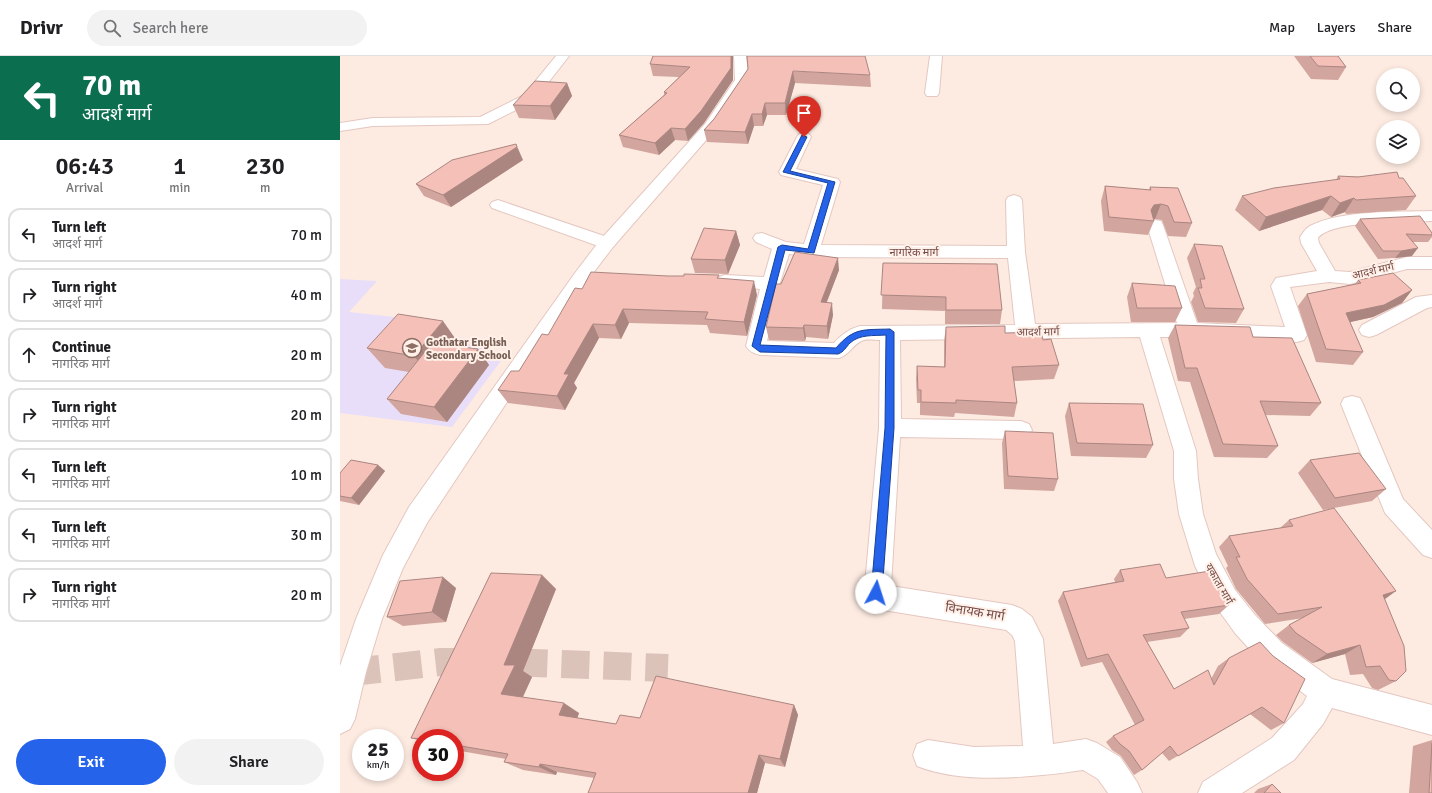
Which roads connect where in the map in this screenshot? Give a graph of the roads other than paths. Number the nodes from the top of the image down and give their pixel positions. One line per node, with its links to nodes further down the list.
1 (563, 56): 5 (street)
2 (740, 56): 12 (street)
3 (936, 56): 4 (street)
4 (932, 93)
5 (340, 127)
6 (804, 137): 14 (street)
7 (1014, 200): 15 (street)
8 (498, 205): 12 (street)
9 (1432, 216): 17 (street)
10 (1155, 225): 23 (street)
11 (762, 238): 13 (street, नागरिक मार्ग)
12 (608, 243): 18 (street)
13 (782, 247): 14 (street, नागरिक मार्ग); 21 (street)
14 (811, 252): 15 (street, नागरिक मार्ग)
15 (1016, 252): 27 (street)
16 (1432, 263): 17 (street, आदर्श मार्ग)
17 (1329, 276): 23 (street, आदर्श मार्ग)
18 (582, 277): 19 (street); 33 (street)
19 (605, 277)
20 (705, 281): 21 (street)
21 (770, 286): 26 (street, आदर्श मार्ग)
22 (1432, 301): 24 (street)
23 (1189, 330): 25 (street, आदर्श मार्ग)
24 (1369, 330)
25 (1148, 331): 27 (street, आदर्श मार्ग); 32 (street, यकाता मार्ग)
26 (890, 332): 27 (street, आदर्श मार्ग); 29 (street, विनायक मार्ग)
27 (1026, 332)
28 (1352, 404): 31 (street)
29 (890, 428): 30 (street); 36 (street, विनायक मार्ग)
30 (1021, 430)
31 (1432, 547)
32 (1325, 692): 34 (street, यकाता मार्ग); 38 (street)
33 (341, 711)
34 (1432, 720)
35 (928, 754): 36 (street)
36 (1039, 761): 37 (street)
37 (1126, 793)
38 (1214, 793)

